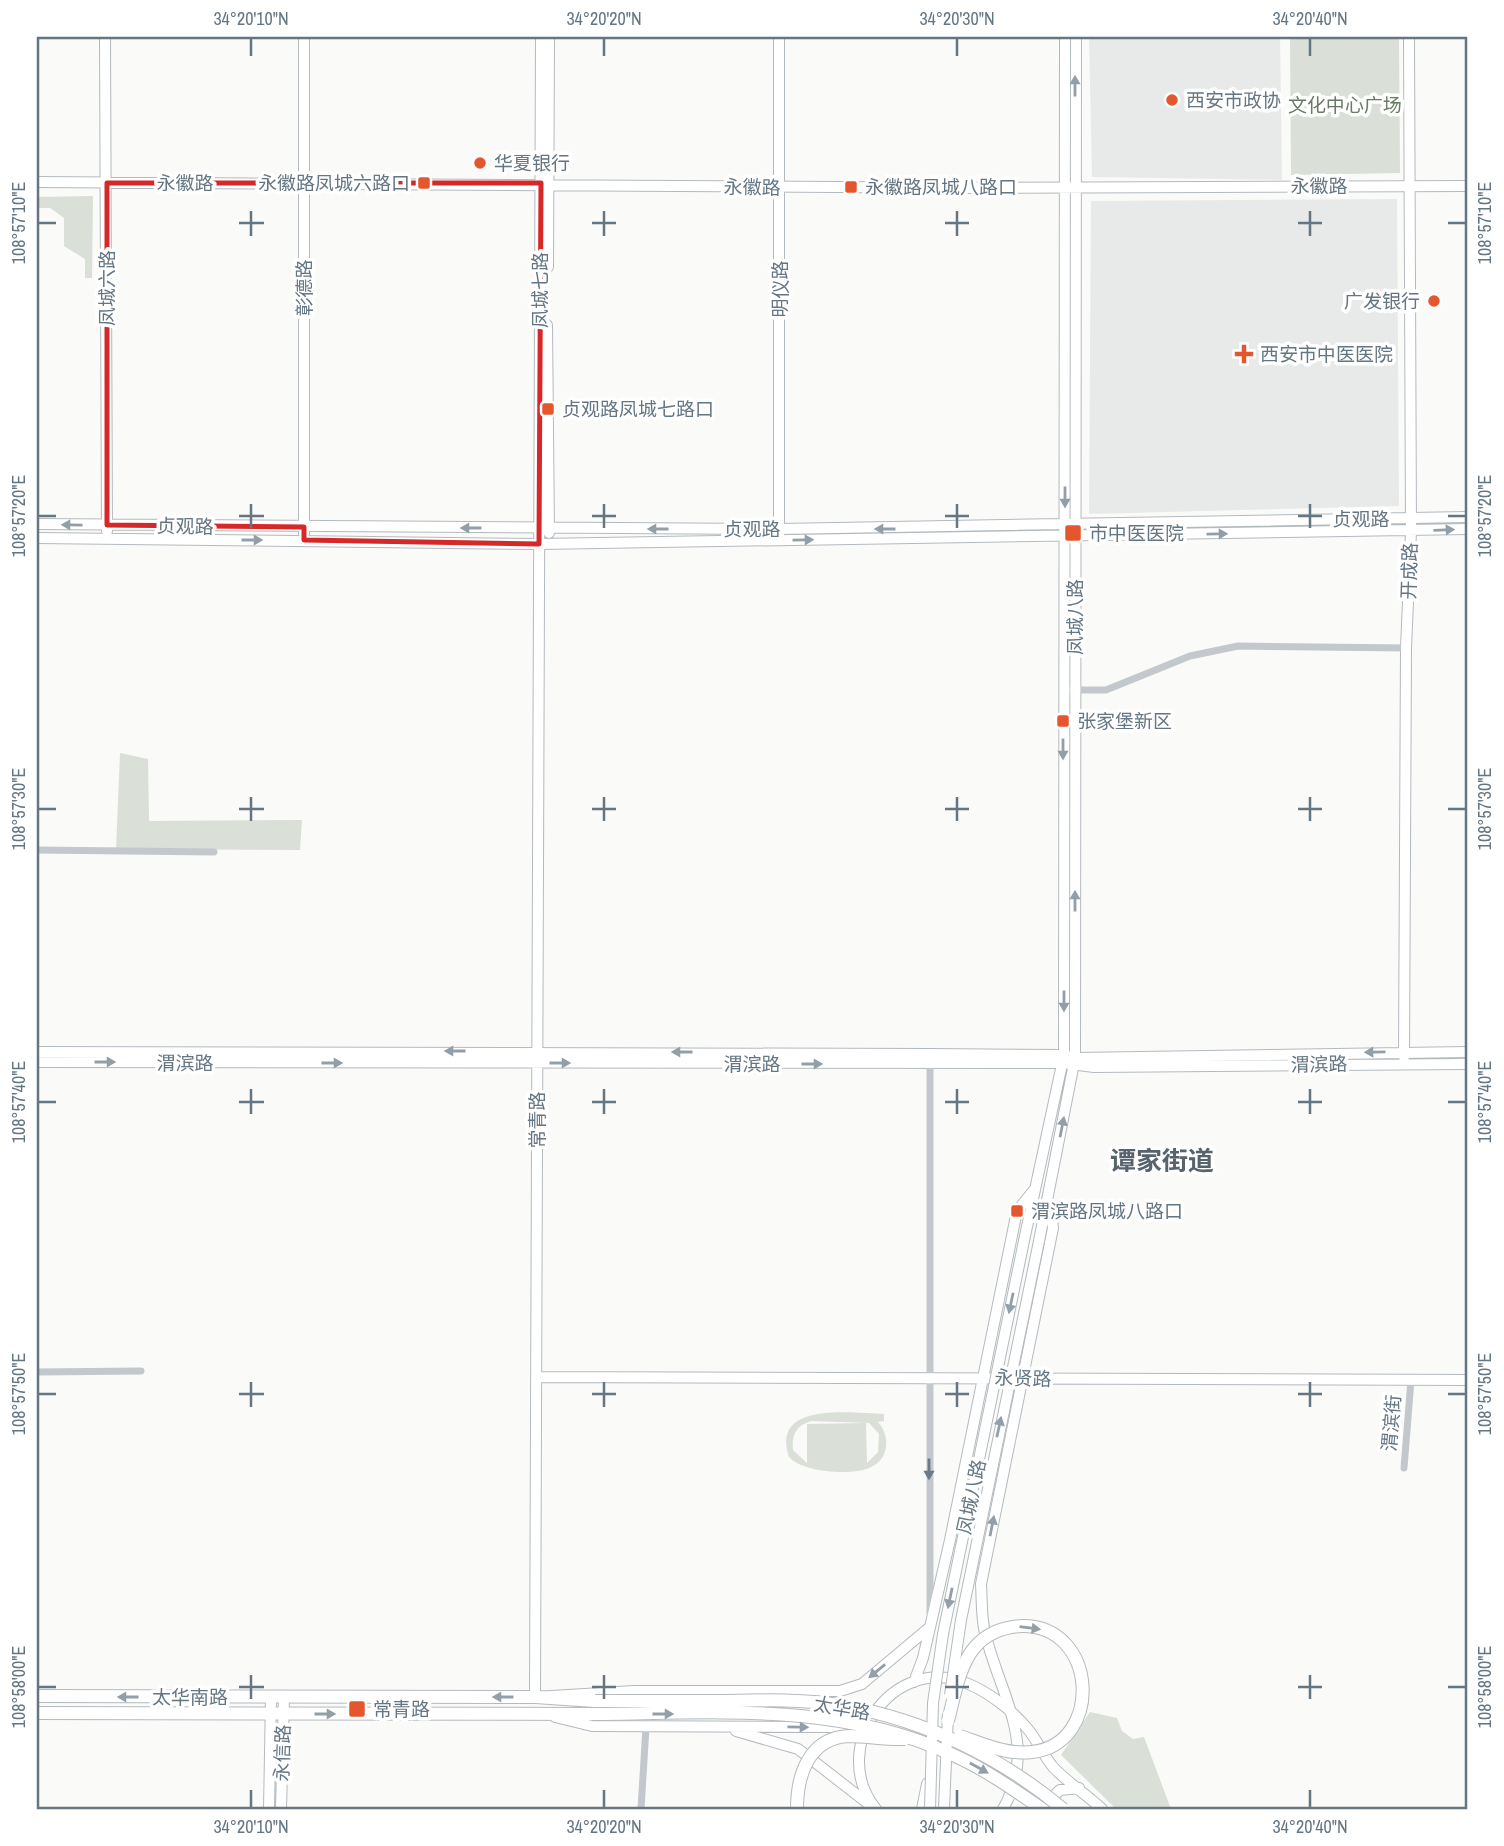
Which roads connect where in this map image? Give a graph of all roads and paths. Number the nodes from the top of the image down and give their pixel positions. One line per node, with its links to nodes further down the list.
1 (105, 37): 10 (street, 凤城六路)
2 (304, 37): 11 (street, 彰德路)
3 (541, 37): 12 (street, 凤城七路)
4 (549, 37): 12 (street, 凤城七路)
5 (779, 37): 16 (street, 明仪路)
6 (1065, 37): 13 (street, 凤城八路)
7 (1076, 37): 13 (street, 凤城八路, one-way to 7)
8 (1409, 37): 14 (street, 开成路)
9 (37, 182): 10 (street, 永徽路)
10 (107, 183): 11 (street, 永徽路); 19 (street, 凤城六路)
11 (304, 183): 12 (street, 永徽路); 21 (street, 彰德路)
12 (545, 183): 16 (street, 永徽路); 22 (street, 凤城七路)
13 (1070, 186): 14 (street, 永徽路); 16 (street, 永徽路); 24 (street, 凤城八路)
14 (1410, 186): 15 (street, 永徽路); 20 (street, 开成路)
15 (1467, 186)
16 (780, 187): 25 (street, 明仪路)
17 (1467, 517): 20 (street, 贞观路)
18 (37, 524): 19 (street, 贞观路, one-way to 18)
19 (107, 525): 21 (street, 贞观路); 27 (street, 凤城六路)
20 (1410, 525): 23 (street, 贞观路, one-way to 23); 24 (street, 贞观路); 30 (street, 开成路)
21 (304, 527): 22 (street, 贞观路, one-way to 21); 28 (street, 彰德路)
22 (545, 528): 25 (street, 贞观路, one-way to 22); 29 (street, 凤城七路)
23 (1467, 529)
24 (1070, 531): 25 (street, 贞观路); 31 (street, 凤城八路)
25 (779, 535): 29 (street, 贞观路)
26 (37, 538): 27 (street, 贞观路)
27 (107, 539): 28 (street, 贞观路, one-way to 28)
28 (304, 540): 29 (street, 贞观路)
29 (544, 543): 36 (street, 常青路)
30 (1406, 648): 31 (street); 37 (street, 开成路)
31 (1069, 690): 39 (street, 凤城八路)
32 (37, 850): 33 (street)
33 (214, 852)
34 (37, 1052): 36 (street, 渭滨路, one-way to 34)
35 (1467, 1052): 37 (street, 渭滨路)
36 (537, 1057): 38 (street, 渭滨路); 40 (street, 渭滨路, one-way to 36); 47 (street, 常青路)
37 (1404, 1057): 39 (street, 渭滨路); 41 (street, 渭滨路)
38 (930, 1059): 39 (street, 渭滨路); 48 (street)
39 (1069, 1061): 42 (street, 凤城八路); 43 (street, 凤城八路, one-way to 39)
40 (37, 1062)
41 (1467, 1064)
42 (1036, 1188): 46 (street, 凤城八路); 71 (street, 凤城八路, one-way to 71, bridge)
43 (1049, 1194): 49 (street, 凤城八路); 66 (street, 凤城八路, one-way to 43, bridge)
44 (141, 1371): 45 (street)
45 (37, 1372)
46 (983, 1376): 48 (street, 永贤路); 49 (street, 永贤路); 53 (street, 凤城八路)
47 (536, 1377): 48 (street, 永贤路); 59 (street, 常青路)
48 (929, 1377): 55 (street, one-way to 55)
49 (1022, 1378): 50 (street, 永贤路); 54 (street, 凤城八路, one-way to 49)
50 (1411, 1380): 51 (street, 永贤路); 52 (street, 渭滨街)
51 (1467, 1380)
52 (1404, 1468)
53 (950, 1540): 54 (street); 55 (street, 凤城八路)
54 (986, 1558): 61 (street, 凤城八路)
55 (930, 1627): 56 (street, 凤城八路); 59 (street, one-way to 59)
56 (914, 1682): 61 (street); 69 (street)
57 (37, 1696): 58 (main road, 太华南路, one-way to 57)
58 (277, 1697): 59 (main road, 太华南路, one-way to 58); 64 (street, 永信路)
59 (536, 1697): 60 (main road, 太华南路)
60 (595, 1707): 63 (main road, 太华南路); 65 (main road, 太华路, bridge); 70 (main road, 太华路, one-way to 70, bridge)
61 (1008, 1712): 72 (street); 81 (street, 凤城八路)
62 (37, 1713): 64 (main road, 太华南路)
63 (535, 1713): 64 (main road, 太华南路, one-way to 63); 68 (street)
64 (277, 1714): 74 (street, 永信路); 75 (street, 永信路)
65 (898, 1719): 66 (main road, one-way to 65, bridge); 83 (main road, 太华路, bridge)
66 (947, 1721): 80 (street, 凤城八路, bridge)
67 (706, 1726): 68 (street); 69 (street, one-way to 69); 73 (street)
68 (646, 1727): 76 (street)
69 (862, 1732): 73 (street)
70 (915, 1739): 77 (main road, bridge); 82 (main road, 太华路, one-way to 82, bridge)
71 (930, 1774): 78 (main road, bridge); 79 (street, 凤城八路, bridge)
72 (1079, 1788): 82 (street); 84 (street)
73 (874, 1808)
74 (269, 1809)
75 (281, 1809)
76 (641, 1809)
77 (797, 1809)
78 (923, 1809)
79 (930, 1809)
80 (944, 1809)
81 (1003, 1809)
82 (1040, 1809)
83 (1063, 1809)
84 (1102, 1809)

